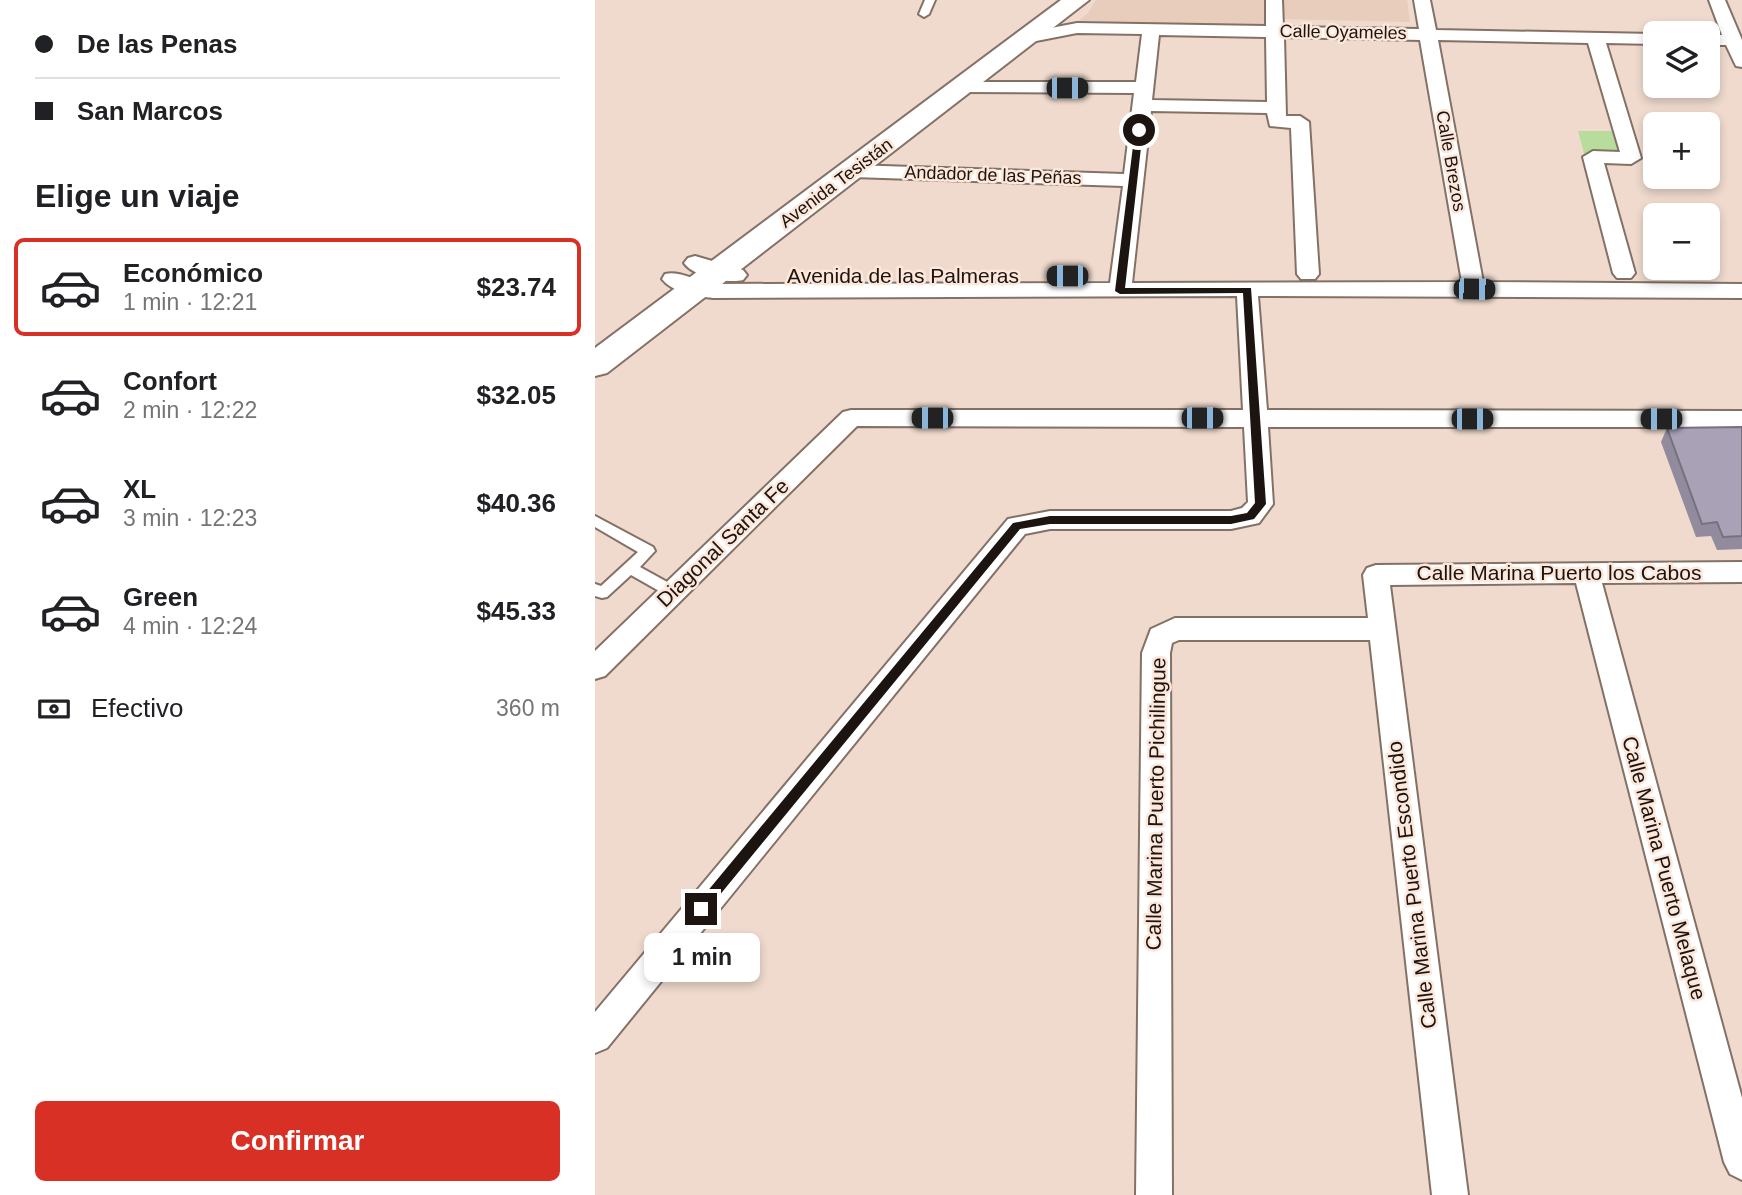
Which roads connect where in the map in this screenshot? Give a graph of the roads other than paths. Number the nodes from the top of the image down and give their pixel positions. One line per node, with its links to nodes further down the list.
1 (930, 0): 7 (lane)
2 (1049, 0): 26 (street, Avenida Tesistán)
3 (1077, 0): 12 (street, Avenida Tesistán)
4 (1274, 0): 10 (street)
5 (1422, 0): 11 (street)
6 (1720, 8): 8 (street); 16 (street)
7 (924, 14)
8 (1742, 15)
9 (1151, 29): 10 (street, Calle Oyameles); 12 (street, Calle Oyameles); 19 (street)
10 (1274, 31): 11 (street, Calle Oyameles); 20 (street)
11 (1429, 34): 13 (street, Calle Oyameles); 27 (street, Calle Brezos)
12 (1031, 37): 18 (street, Avenida Tesistán)
13 (1595, 37): 14 (street, Calle Oyameles); 23 (street)
14 (1643, 39)
15 (1720, 40): 16 (street)
16 (1733, 40): 17 (street)
17 (1742, 62)
18 (965, 87): 19 (street); 21 (street, Avenida Tesistán)
19 (1143, 96): 20 (street); 22 (street)
20 (1276, 108): 24 (street)
21 (853, 171): 22 (street, Andador de las Peñas); 26 (street, Avenida Tesistán)
22 (1133, 180): 28 (street)
23 (1624, 273): 25 (street, Avenida de las Palmeras); 27 (street, Avenida de las Palmeras)
24 (1308, 274): 27 (street, Avenida de las Palmeras); 28 (street, Avenida de las Palmeras)
25 (1742, 274)
26 (695, 276): 28 (street, Avenida de las Palmeras); 31 (street, Avenida Tesistán); 32 (street, Avenida Tesistán)
27 (1472, 281): 29 (street, Avenida de las Palmeras); 30 (street, Avenida de las Palmeras)
28 (1121, 284): 29 (street, Avenida de las Palmeras)
29 (1247, 290): 33 (street)
30 (1742, 291)
31 (595, 337)
32 (595, 365)
33 (1256, 418): 34 (street); 41 (street, Diagonal Santa Fe); 44 (street)
34 (1742, 419)
35 (595, 521): 36 (lane)
36 (630, 568): 40 (lane); 41 (lane)
37 (1742, 572): 38 (street, Calle Marina Puerto los Cabos)
38 (1586, 573): 39 (street, Calle Marina Puerto los Cabos); 45 (street, Calle Marina Puerto Melaque)
39 (1376, 575): 42 (street, Calle Marina Puerto Escondido)
40 (595, 589)
41 (673, 592): 43 (street, Diagonal Santa Fe)
42 (1381, 629): 46 (street, Calle Marina Puerto Pichilingue); 47 (street, Calle Marina Puerto Escondido)
43 (595, 667)
44 (595, 1037)
45 (1742, 1162)
46 (1154, 1195)
47 (1450, 1195)

